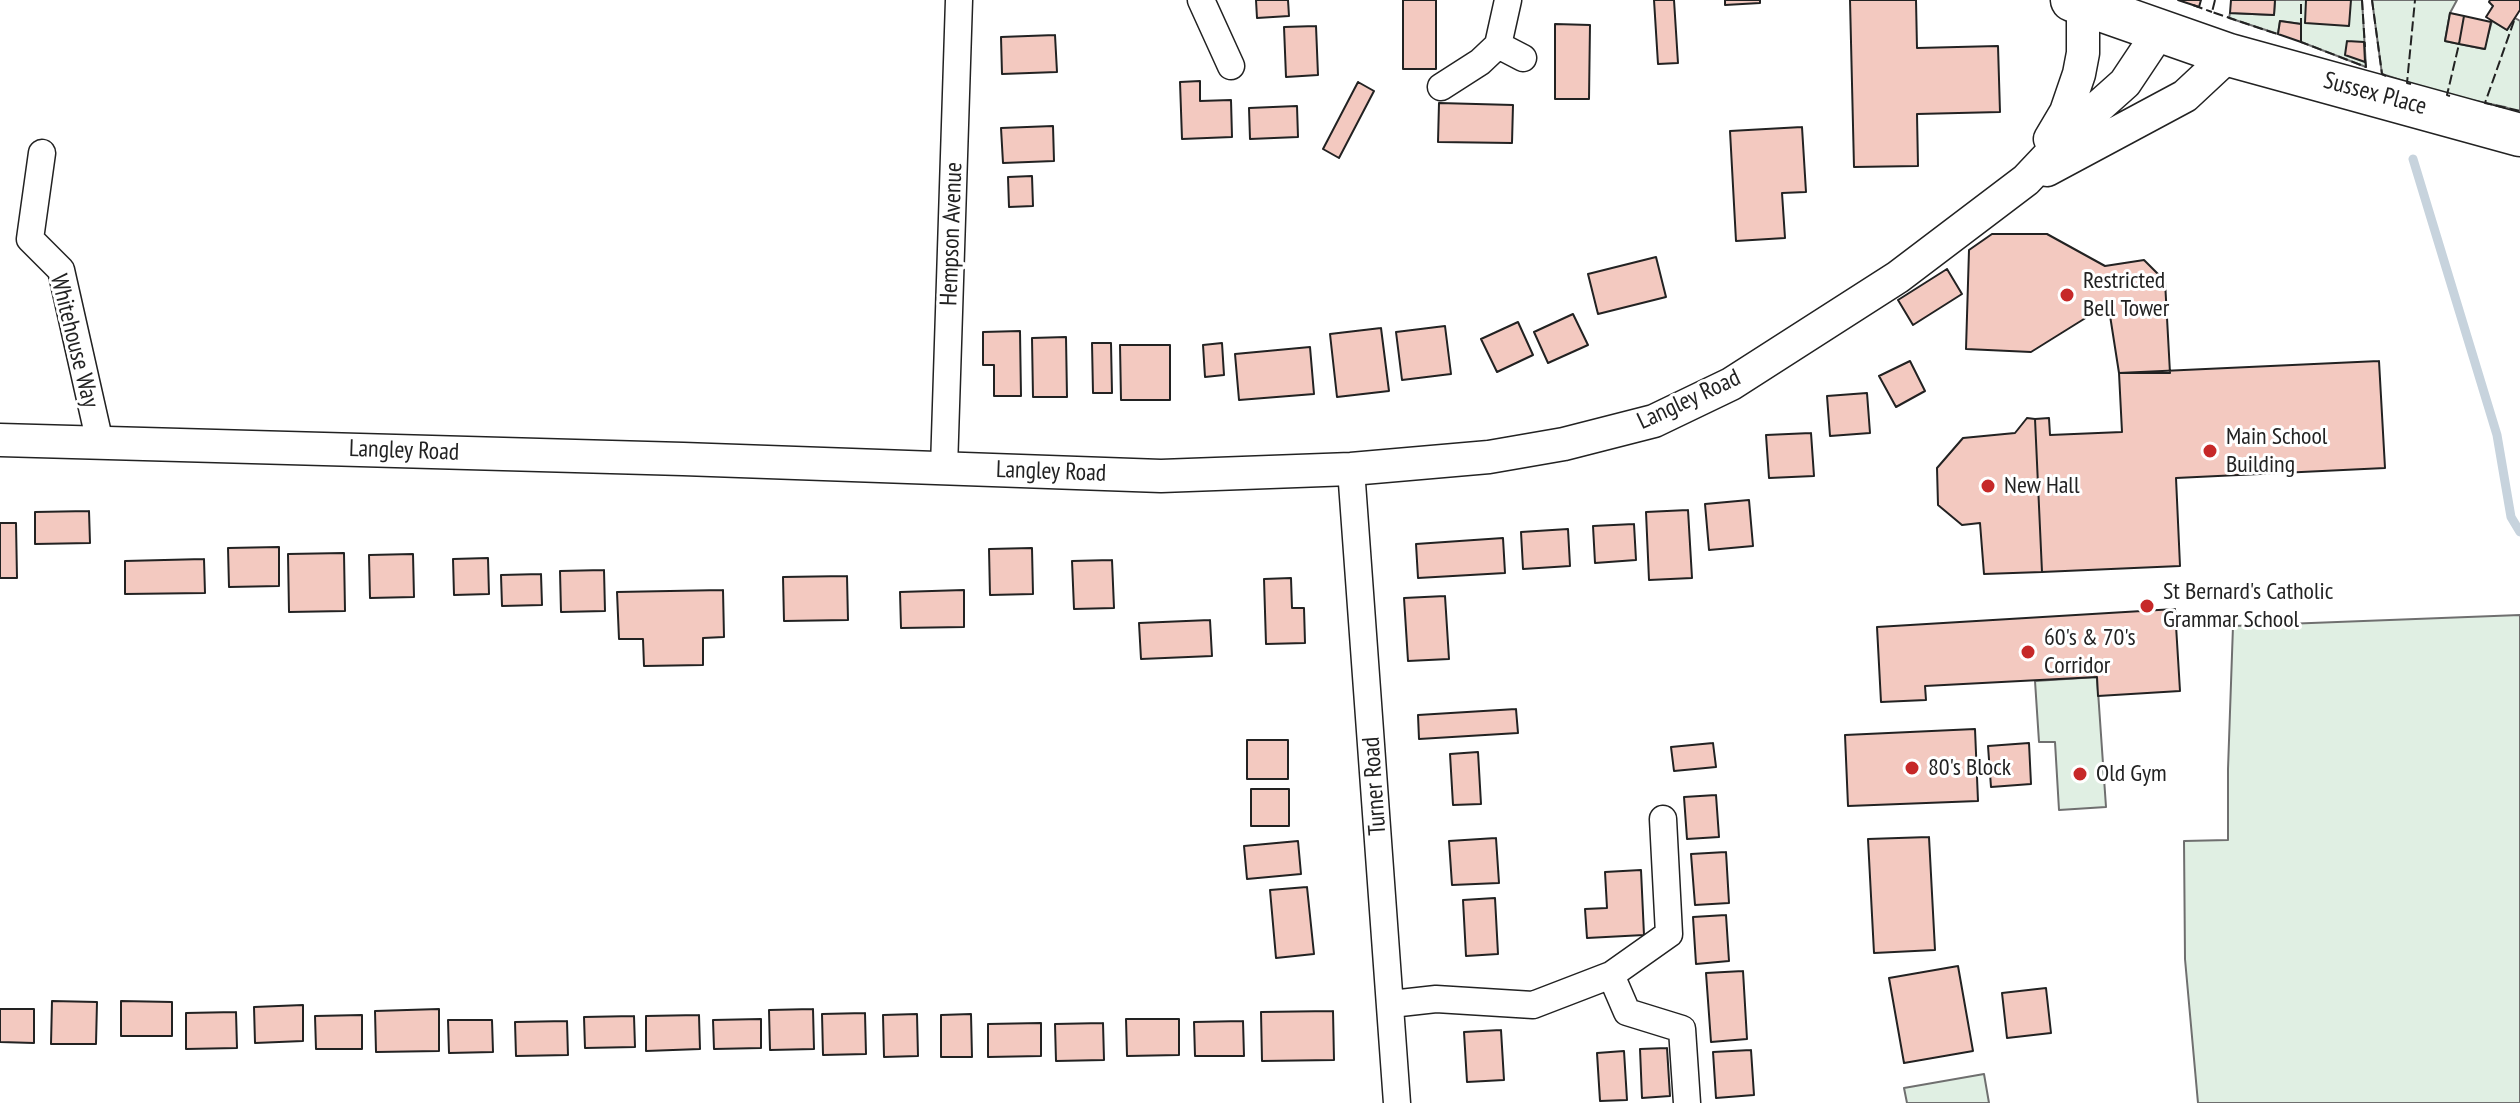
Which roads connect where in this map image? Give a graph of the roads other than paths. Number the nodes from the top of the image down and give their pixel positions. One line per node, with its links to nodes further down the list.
1 (959, 0): 16 (street, Hempson Avenue)
2 (1201, 0): 9 (street)
3 (1508, 0): 6 (street)
4 (2078, 3): 5 (main road, Sussex Place); 13 (street, Langley Road)
5 (2159, 32): 7 (main road, Sussex Place); 13 (street, Langley Road)
6 (1498, 45): 8 (street); 10 (street)
7 (2229, 55): 11 (main road, Sussex Place); 13 (street, Langley Road)
8 (1523, 58)
9 (1231, 66)
10 (1441, 87)
11 (2520, 135)
12 (42, 153): 15 (street, Whitehouse Way)
13 (2026, 180): 17 (street, Langley Road)
14 (0, 440): 15 (street, Langley Road)
15 (100, 443): 16 (street, Langley Road)
16 (944, 468): 17 (street, Langley Road)
17 (1351, 469): 20 (street, Turner Road)
18 (1663, 819): 19 (street)
19 (1611, 975): 20 (street); 22 (street)
20 (1391, 1004): 21 (street, Turner Road)
21 (1397, 1103)
22 (1687, 1103)

